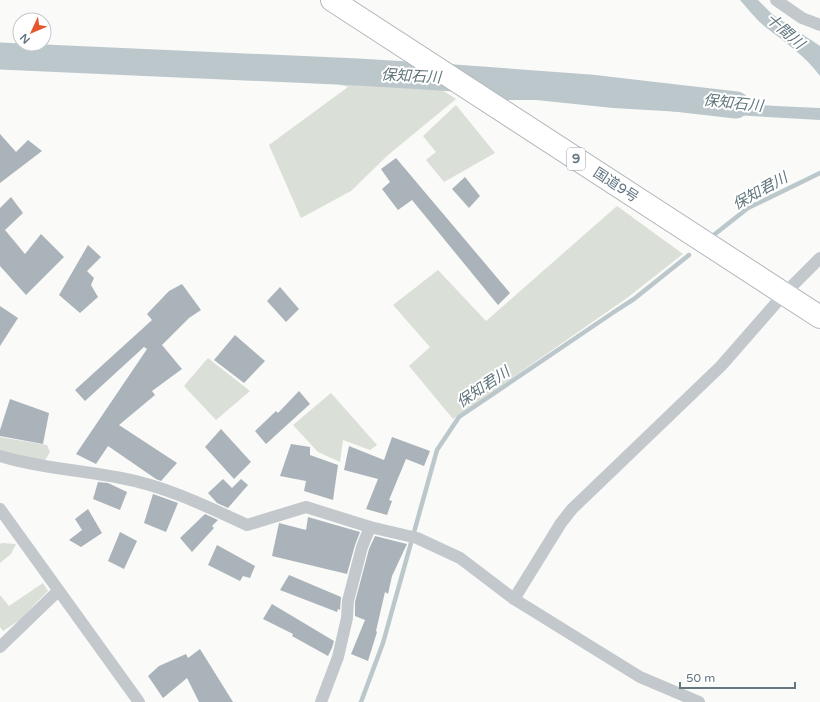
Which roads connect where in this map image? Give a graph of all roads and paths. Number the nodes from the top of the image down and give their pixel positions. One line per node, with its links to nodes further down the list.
1 (332, 0): 5 (highway, 国道9号 / 9)
2 (776, 0): 3 (street)
3 (820, 25)
4 (820, 258): 5 (street)
5 (784, 294): 6 (highway, 国道9号 / 9); 11 (street)
6 (820, 317)
7 (0, 456): 9 (street)
8 (0, 509): 10 (street)
9 (370, 526): 11 (street); 14 (street)
10 (58, 591): 12 (street); 13 (street)
11 (514, 600): 15 (street)
12 (0, 648)
13 (139, 702)
14 (321, 702)
15 (699, 702)

